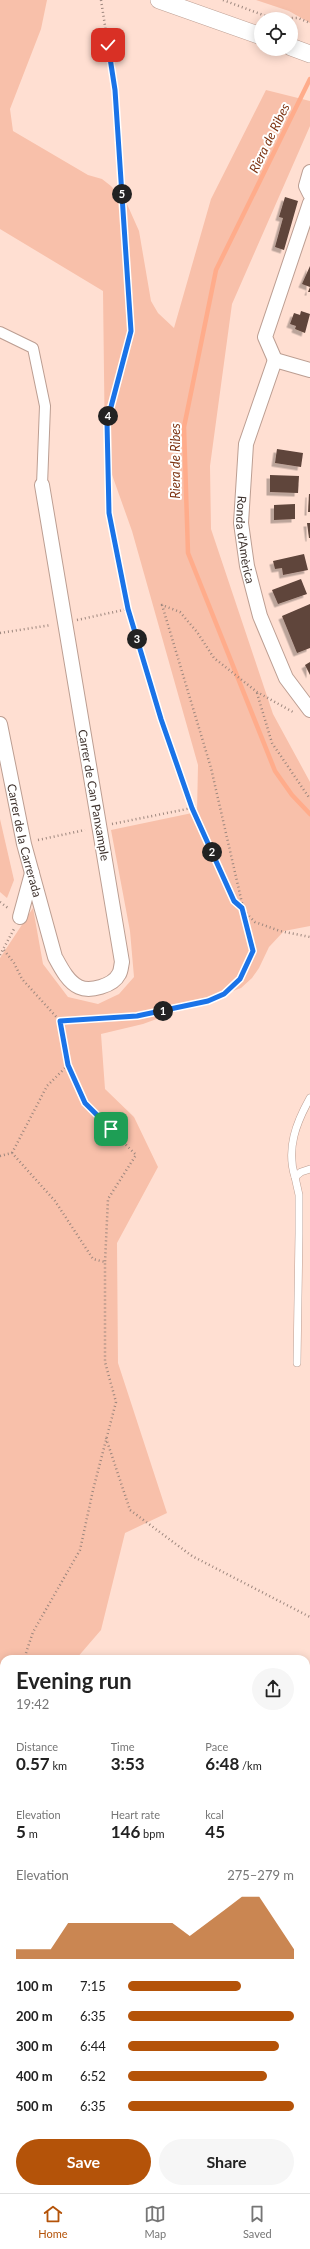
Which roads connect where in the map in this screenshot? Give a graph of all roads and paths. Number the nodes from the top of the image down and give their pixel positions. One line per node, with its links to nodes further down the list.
1 (101, 0): 20 (path)
2 (159, 0): 5 (street)
3 (223, 0): 4 (path)
4 (310, 23)
5 (254, 34)
6 (298, 50): 7 (street)
7 (310, 54)
8 (310, 172): 9 (street)
9 (310, 194)
10 (310, 203): 12 (street)
11 (0, 332): 14 (street)
12 (275, 360): 13 (street); 16 (street, Ronda d'Amèrica)
13 (310, 370)
14 (42, 485): 21 (street, Carrer de Can Panxample)
15 (257, 692): 16 (path); 18 (path); 20 (path)
16 (303, 712)
17 (0, 724): 19 (street, Carrer de la Carrerada)
18 (310, 799)
19 (32, 873): 21 (street, Carrer de la Carrerada); 22 (street)
20 (242, 908): 23 (path); 26 (path)
21 (43, 910)
22 (20, 917): 24 (path)
23 (310, 937)
24 (4, 950): 25 (path); 26 (path)
25 (0, 955)
26 (60, 1021): 27 (path)
27 (68, 1065): 29 (path); 33 (path)
28 (310, 1098): 32 (lane)
29 (12, 1153): 30 (path); 33 (path)
30 (0, 1156)
31 (310, 1168): 32 (lane)
32 (295, 1177): 34 (lane)
33 (105, 1262): 35 (path)
34 (297, 1363)
35 (106, 1438): 36 (path); 37 (path)
36 (310, 1617)
37 (25, 1655)

